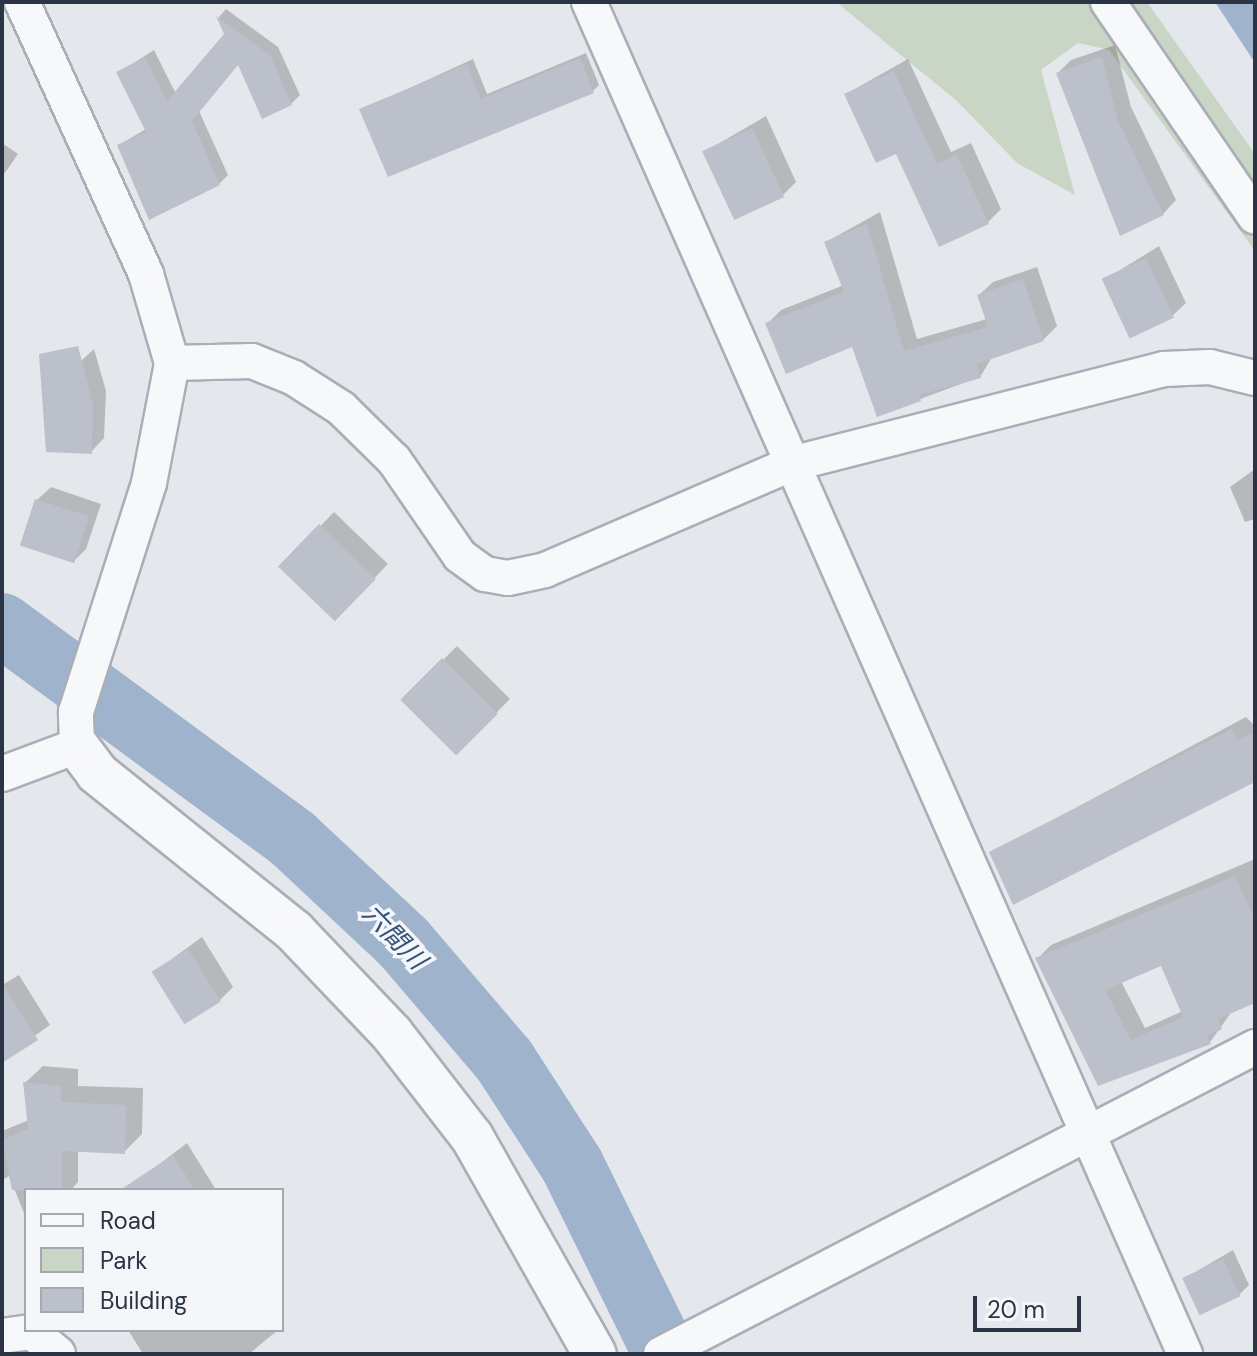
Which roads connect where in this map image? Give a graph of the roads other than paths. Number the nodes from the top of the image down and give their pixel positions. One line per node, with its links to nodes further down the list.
1 (22, 2): 5 (street)
2 (589, 2): 7 (street)
3 (1108, 2): 4 (street)
4 (1255, 217)
5 (172, 363): 7 (street); 8 (street)
6 (1255, 378): 7 (street)
7 (791, 464): 11 (street)
8 (76, 729): 9 (street); 14 (street)
9 (2, 774)
10 (1255, 1047): 11 (street)
11 (1089, 1135): 15 (street); 16 (street)
12 (2, 1336): 13 (street)
13 (58, 1354)
14 (595, 1354)
15 (661, 1354)
16 (1185, 1354)

